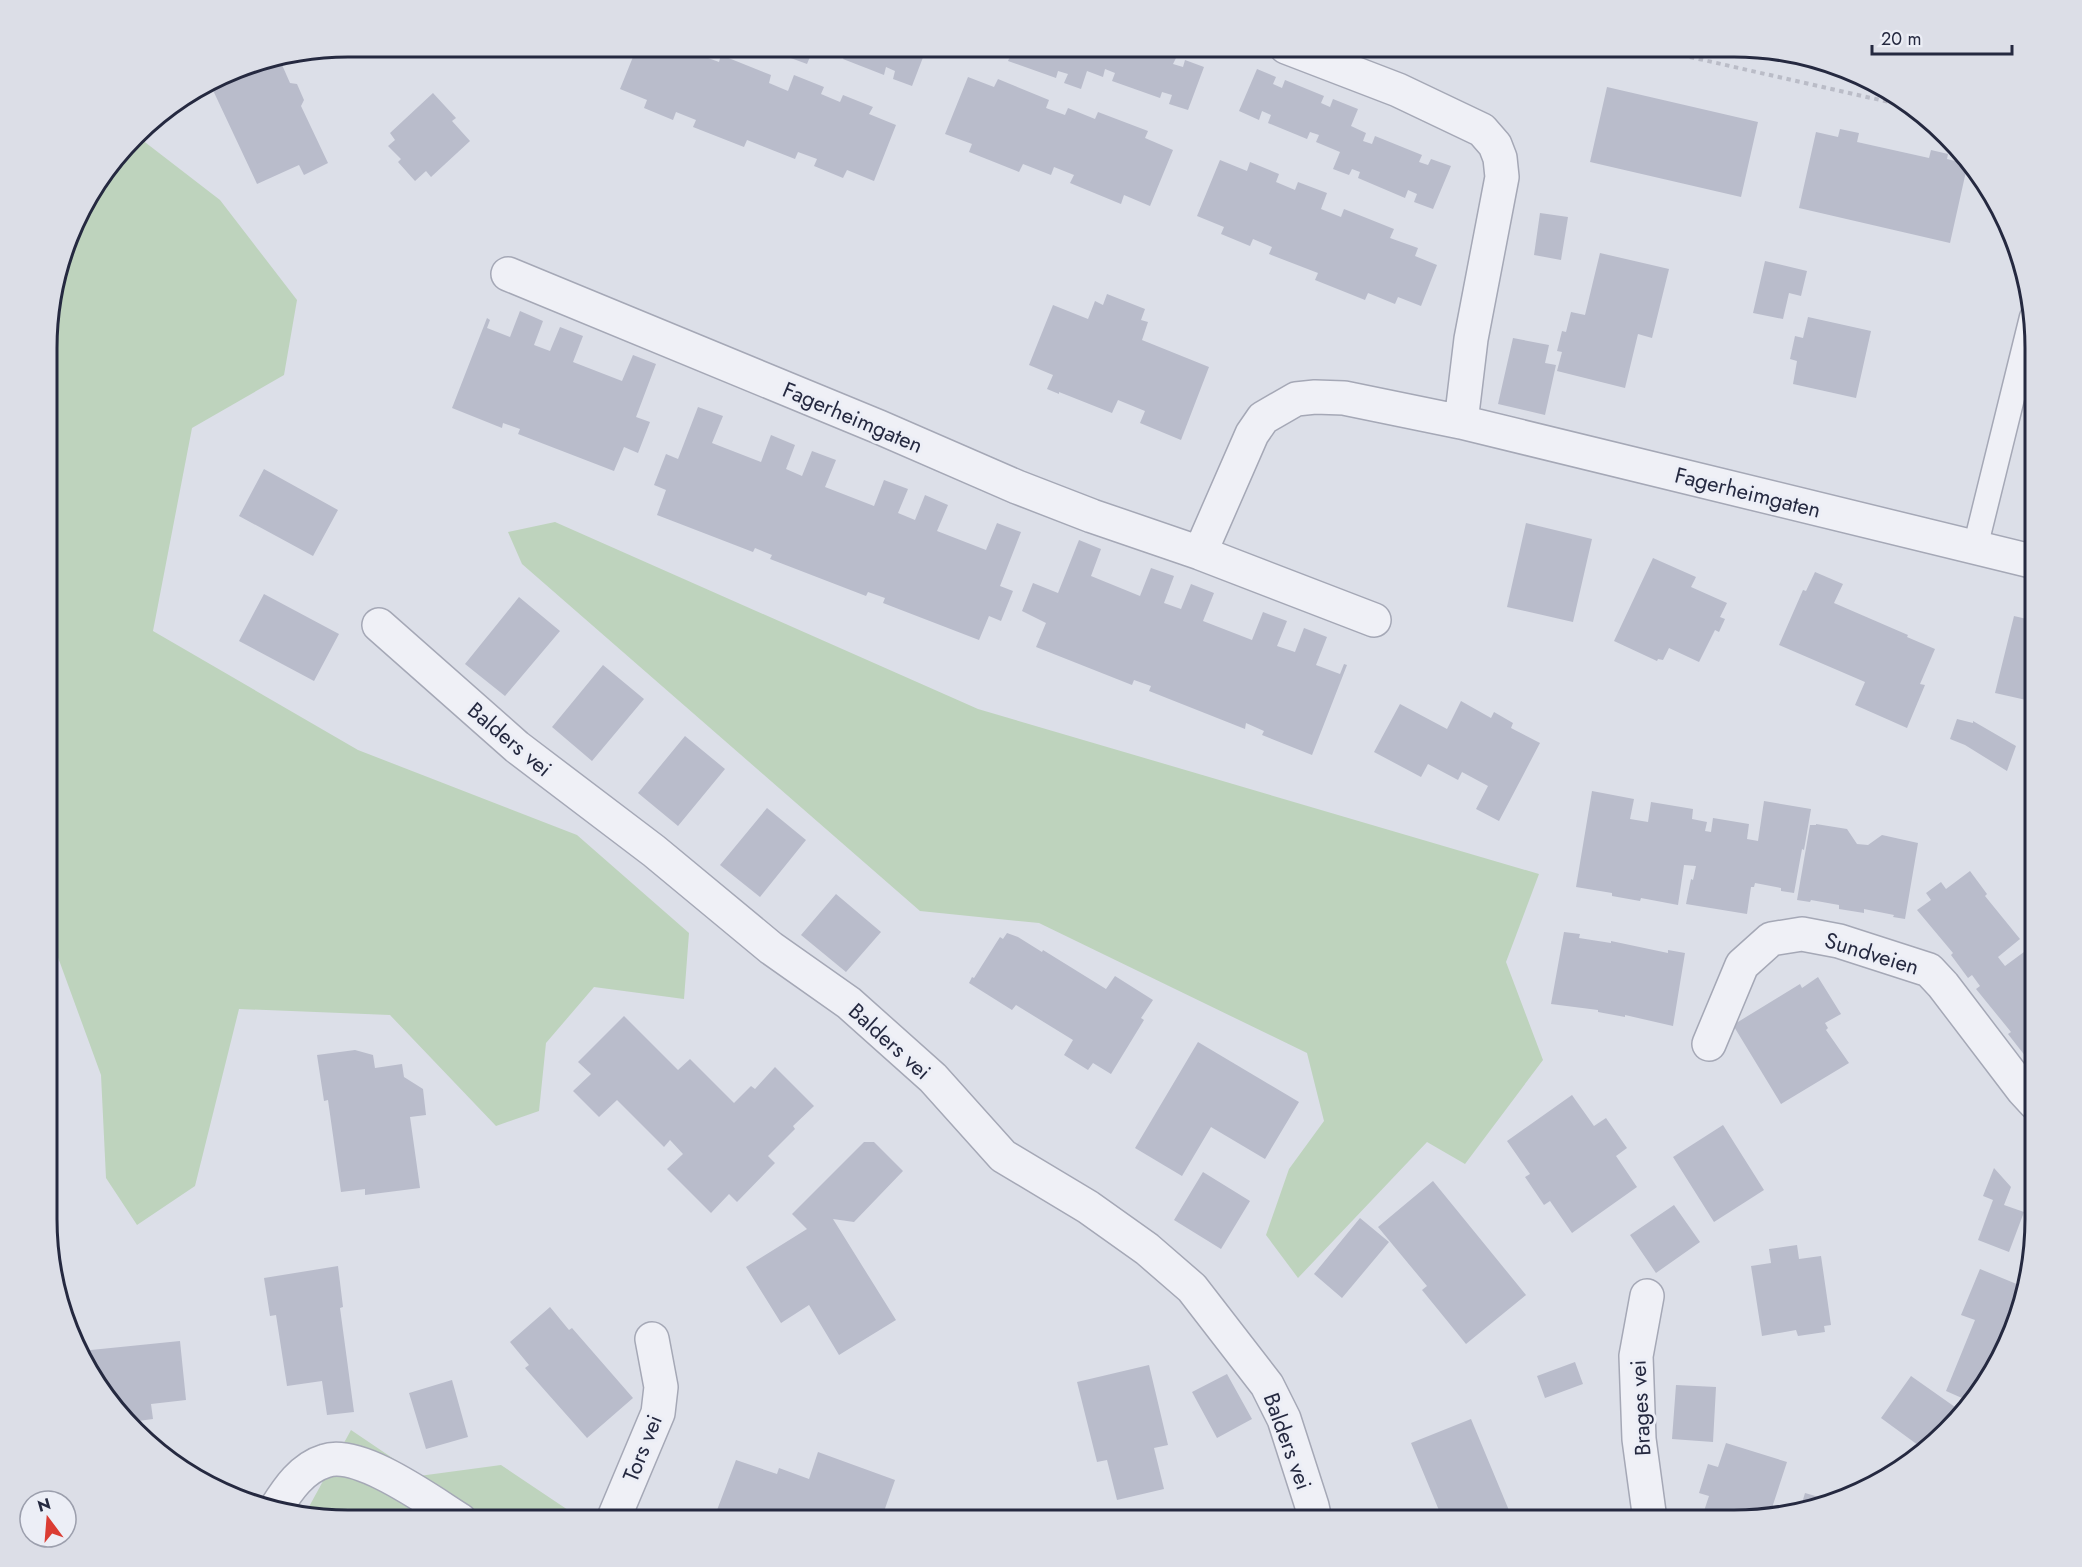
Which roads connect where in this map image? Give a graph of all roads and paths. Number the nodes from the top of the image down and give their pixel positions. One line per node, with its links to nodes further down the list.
1 (1311, 57): 6 (street)
2 (1690, 57): 3 (path)
3 (1890, 102)
4 (508, 274): 8 (street, Fagerheimgaten)
5 (2025, 343): 7 (lane)
6 (1461, 422): 7 (street, Fagerheimgaten); 8 (street, Fagerheimgaten)
7 (1975, 548): 9 (street, Fagerheimgaten)
8 (1200, 553): 10 (street, Fagerheimgaten)
9 (2025, 560)
10 (1374, 620)
11 (379, 625): 19 (street, Balders vei)
12 (1709, 1044): 13 (street, Sundveien)
13 (2025, 1092)
14 (1647, 1296): 20 (street, Brages vei)
15 (652, 1339): 18 (street, Tors vei)
16 (280, 1502): 17 (street)
17 (444, 1510)
18 (618, 1510)
19 (1313, 1510)
20 (1649, 1510)

